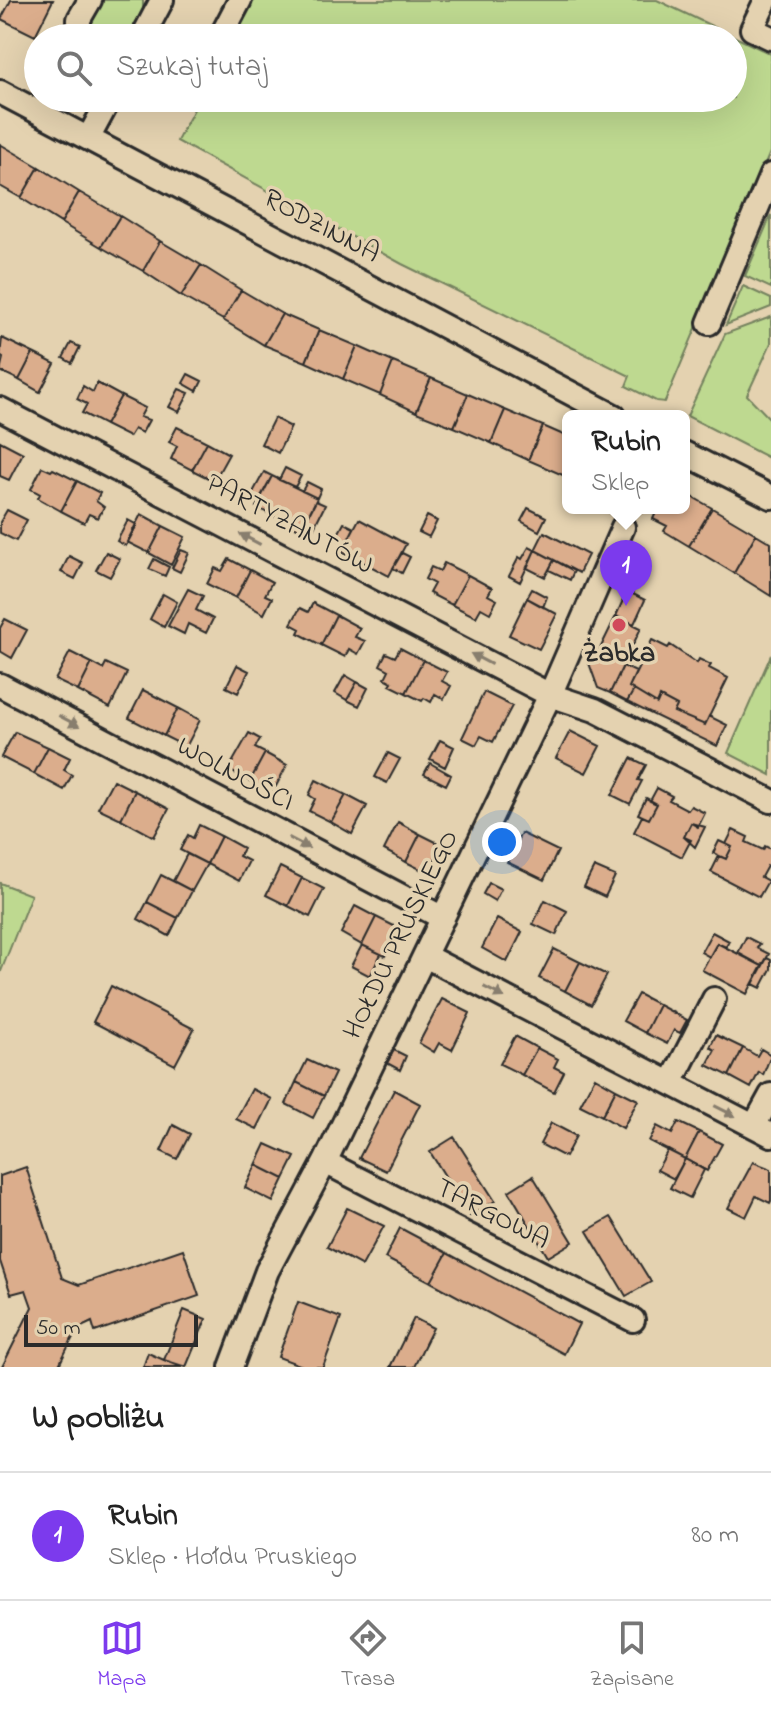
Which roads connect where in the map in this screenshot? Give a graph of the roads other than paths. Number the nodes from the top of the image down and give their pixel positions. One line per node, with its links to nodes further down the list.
1 (90, 0): 5 (street)
2 (162, 0): 6 (street)
3 (240, 0): 7 (street)
4 (766, 0): 8 (street)
5 (79, 24)
6 (149, 24)
7 (227, 24)
8 (771, 38)
9 (0, 92): 10 (street, RODZINNA)
10 (24, 104)
11 (40, 112): 13 (street, RODZINNA)
12 (102, 112): 13 (street)
13 (89, 137): 17 (street, RODZINNA)
14 (771, 175): 15 (street)
15 (709, 323)
16 (0, 409): 22 (street, PARTYZANTÓW, one-way to 16)
17 (603, 410)
18 (690, 456): 19 (street)
19 (771, 497)
20 (623, 527): 22 (street, HOŁDU PRUSKIEGO)
21 (0, 685): 24 (street, WOLNOŚCI, one-way to 24)
22 (550, 695): 23 (street, PARTYZANTÓW); 24 (street, HOŁDU PRUSKIEGO)
23 (771, 801)
24 (443, 918): 25 (street, HOŁDU PRUSKIEGO)
25 (425, 956): 27 (street, one-way to 27); 30 (street, HOŁDU PRUSKIEGO)
26 (714, 999): 27 (street)
27 (671, 1083): 29 (street, one-way to 29)
28 (771, 1095): 29 (street)
29 (763, 1131)
30 (325, 1162): 31 (street, TARGOWA); 32 (street, HOŁDU PRUSKIEGO)
31 (633, 1320)
32 (231, 1367)

